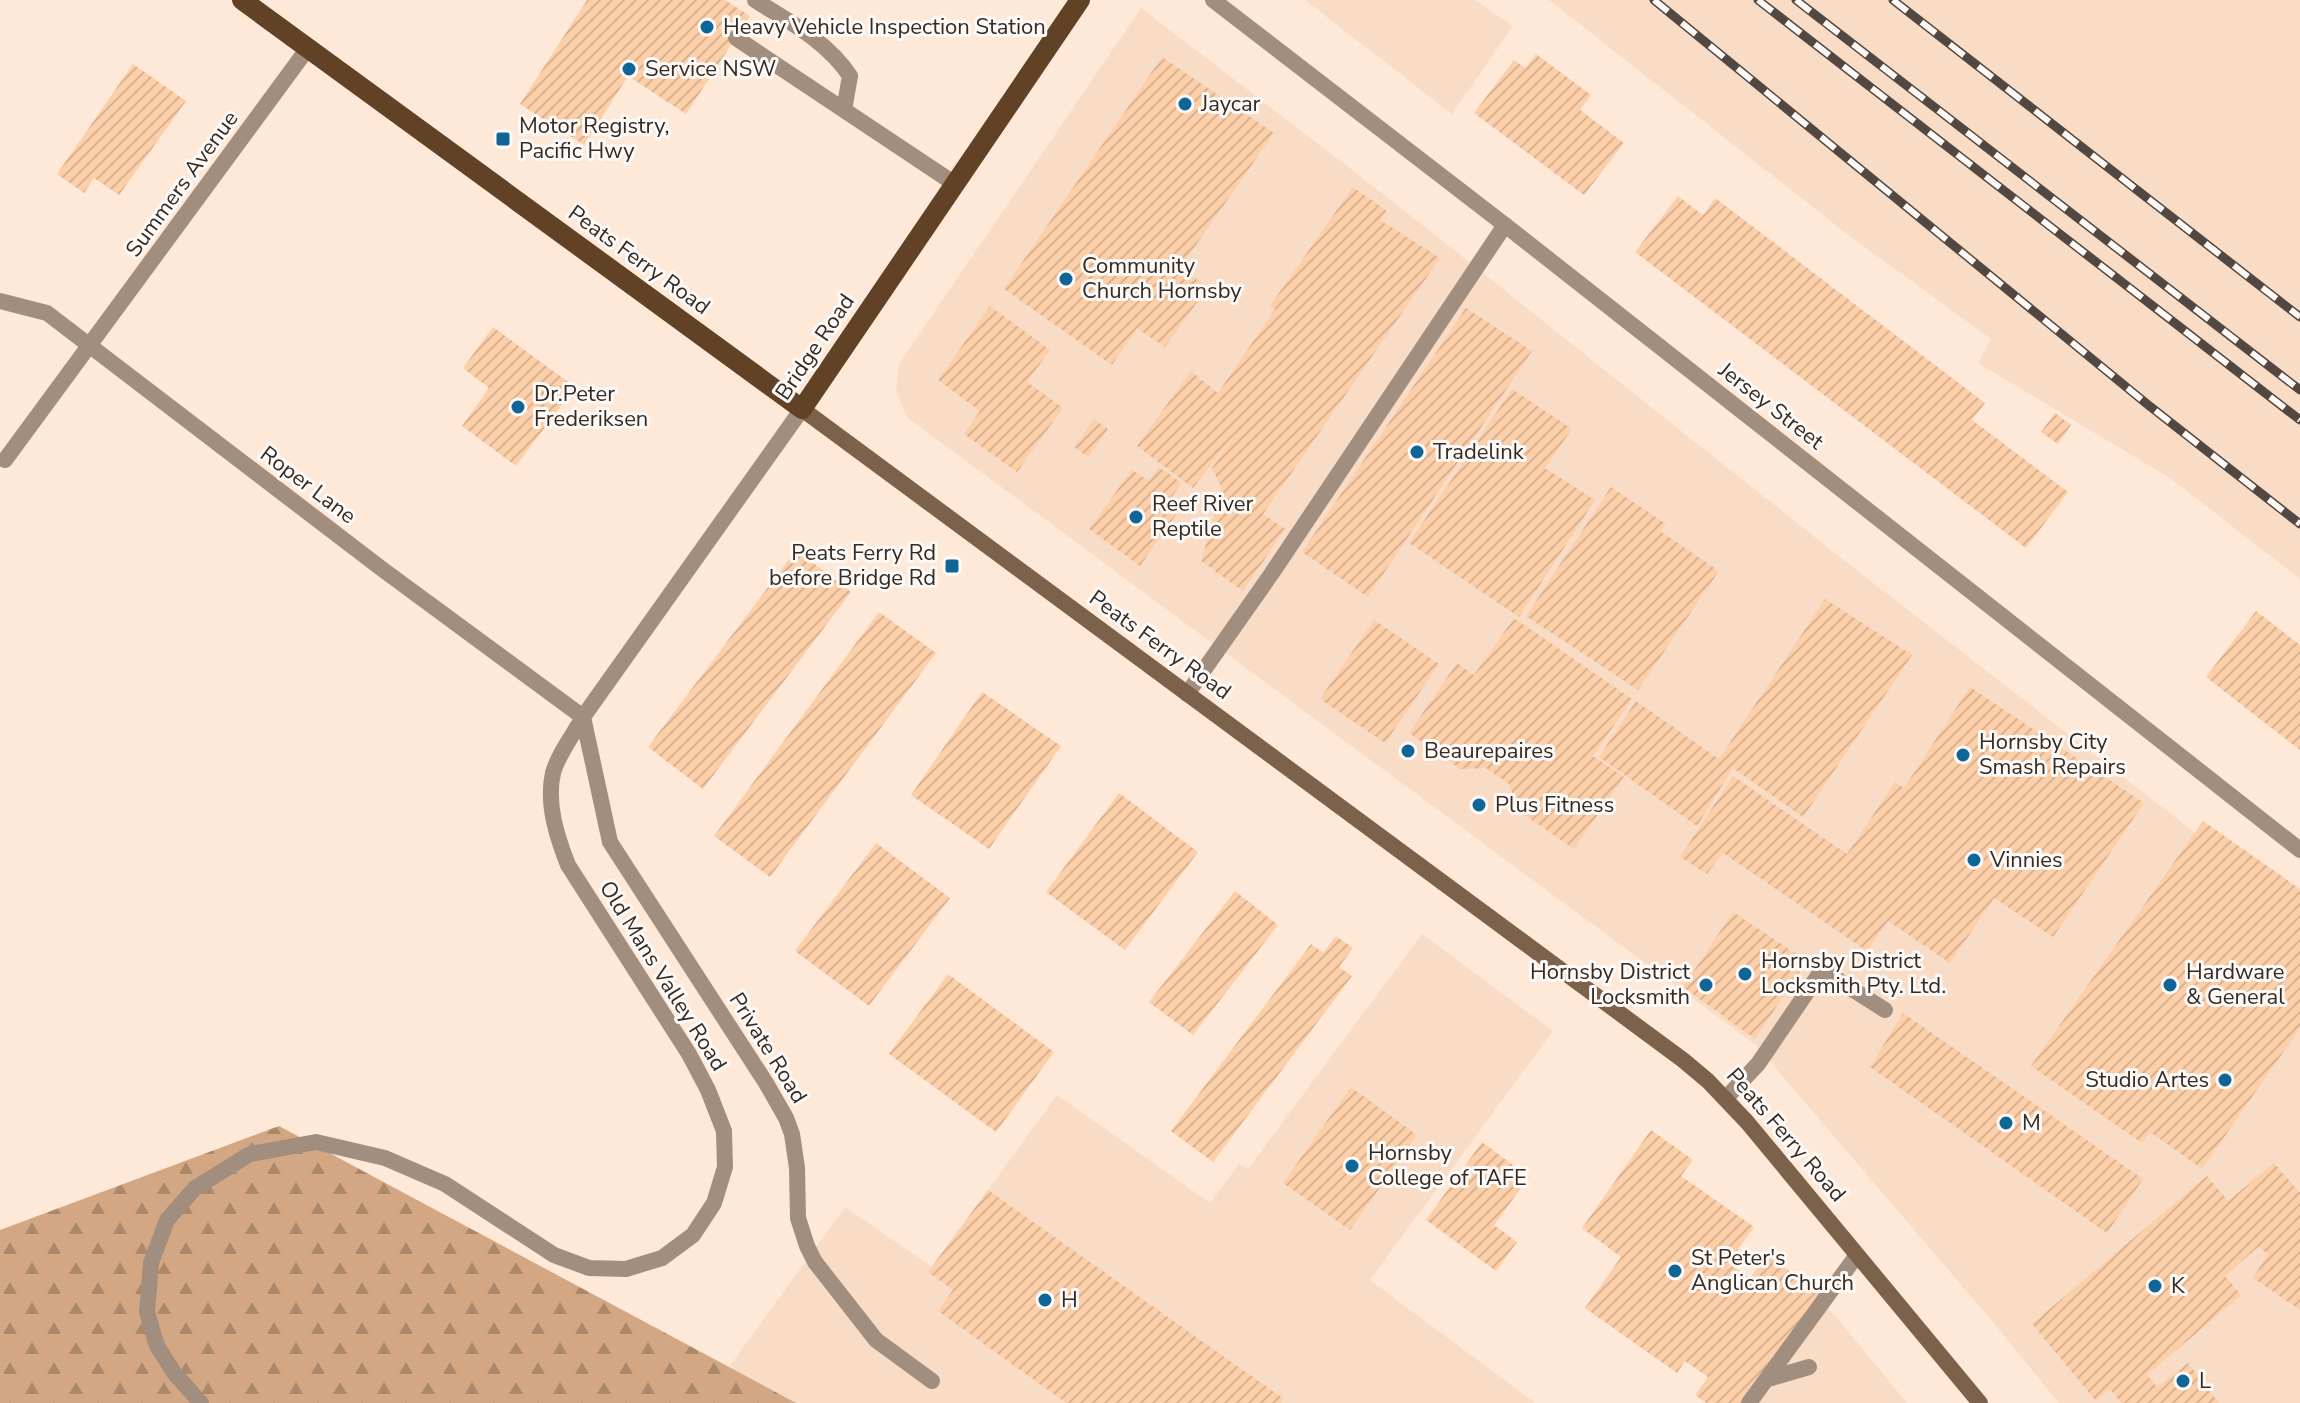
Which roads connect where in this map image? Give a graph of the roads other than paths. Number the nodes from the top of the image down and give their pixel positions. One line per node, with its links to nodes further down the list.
1 (242, 0): 6 (main road, Peats Ferry Road)
2 (755, 0): 7 (street)
3 (1080, 0): 8 (main road, Bridge Road)
4 (1213, 0): 9 (street, Jersey Street)
5 (736, 38): 7 (street)
6 (308, 48): 11 (street, Summers Avenue); 12 (main road, Peats Ferry Road)
7 (844, 110): 8 (street)
8 (955, 184): 12 (main road, Bridge Road)
9 (1505, 225): 14 (street); 16 (street, Jersey Street)
10 (0, 301): 11 (street, Roper Lane)
11 (90, 346): 13 (street, Summers Avenue); 15 (street, Roper Lane)
12 (802, 409): 14 (main road, Peats Ferry Road); 15 (street, Bridge Road)
13 (5, 460)
14 (1187, 694): 18 (main road, Peats Ferry Road)
15 (583, 717): 22 (street, Private Road); 23 (street, Old Mans Valley Road)
16 (2300, 850)
17 (1885, 1010): 18 (street)
18 (1726, 1098): 19 (main road, Peats Ferry Road)
19 (1857, 1255): 21 (street); 25 (main road, Peats Ferry Road)
20 (1809, 1367): 21 (street)
21 (1768, 1379): 24 (street)
22 (932, 1381)
23 (201, 1403)
24 (1749, 1403)
25 (1980, 1403)

